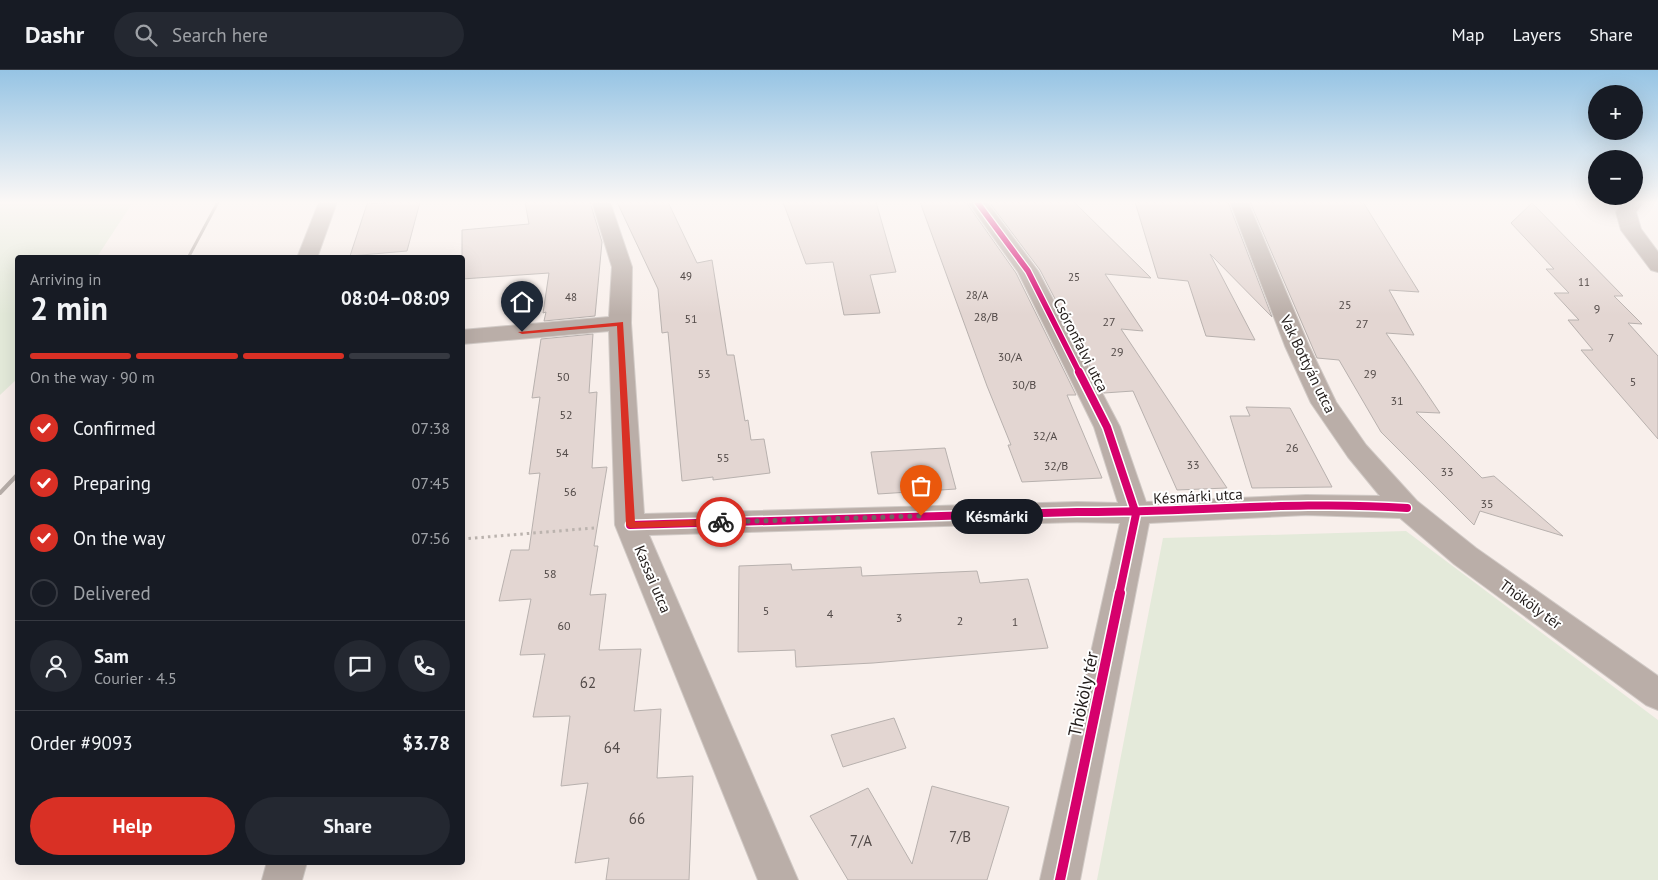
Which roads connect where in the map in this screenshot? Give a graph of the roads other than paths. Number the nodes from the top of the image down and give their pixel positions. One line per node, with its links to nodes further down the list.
1 (314, 240): 6 (street)
2 (613, 240): 8 (street, Kassai utca)
3 (1005, 240): 11 (street, Csóronfalvi utca)
4 (1254, 240): 10 (street, Vak Bottyán utca)
5 (1638, 240): 7 (street)
6 (308, 255)
7 (1658, 266)
8 (620, 323): 9 (street); 12 (street, Kassai utca)
9 (465, 336)
10 (1407, 508): 11 (street, Késmárki utca); 13 (street, Thököly tér)
11 (1136, 514): 12 (street, Késmárki utca); 17 (street, Thököly tér)
12 (630, 525): 16 (street, Kassai utca)
13 (1658, 695)
14 (286, 865): 15 (street)
15 (282, 880)
16 (778, 880)
17 (1060, 880)

